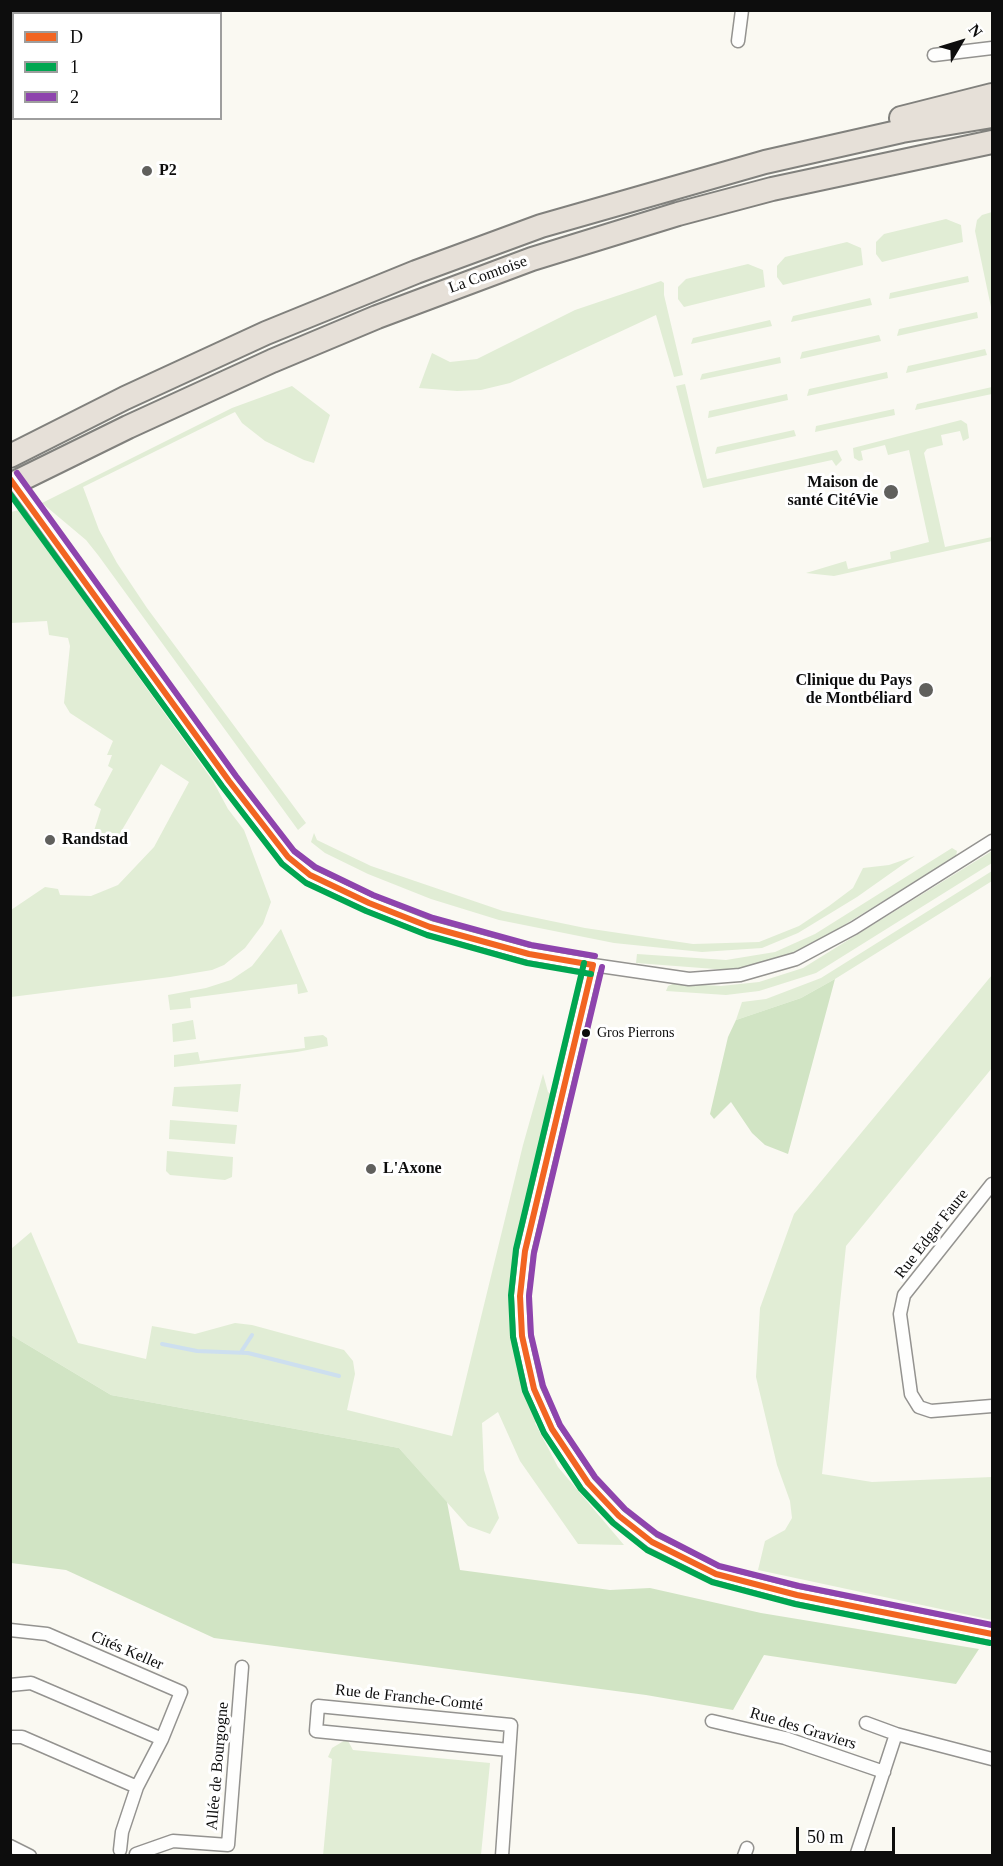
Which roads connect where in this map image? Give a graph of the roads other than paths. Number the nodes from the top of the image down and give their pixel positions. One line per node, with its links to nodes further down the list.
1 (742, 10): 2 (street)
2 (738, 41)
3 (993, 48): 4 (street)
4 (934, 55)
5 (993, 95): 8 (highway)
6 (993, 116): 8 (highway, La Comtoise)
7 (993, 142): 11 (highway, La Comtoise)
8 (765, 162): 9 (highway, La Comtoise)
9 (10, 456)
10 (10, 478): 13 (street, bridge)
11 (10, 485)
12 (993, 841): 13 (street)
13 (593, 965): 17 (street)
14 (993, 1184): 15 (street, Rue Edgar Faure)
15 (993, 1406)
16 (10, 1630): 24 (street, Cités Keller)
17 (993, 1634)
18 (242, 1667): 31 (street, Allée de Bourgogne)
19 (10, 1685): 24 (street)
20 (712, 1721): 27 (street, Rue des Graviers)
21 (866, 1723): 22 (street)
22 (896, 1734): 26 (street); 27 (street)
23 (10, 1737): 28 (street)
24 (162, 1739): 28 (street, Cités Keller)
25 (509, 1750): 25 (street, Rue de Franche-Comté); 33 (street, Rue de Franche-Comté)
26 (993, 1759)
27 (884, 1772): 34 (street)
28 (137, 1787): 30 (street, Cités Keller)
29 (10, 1846): 32 (street)
30 (116, 1852): 31 (street)
31 (136, 1855)
32 (30, 1856)
33 (502, 1856)
34 (856, 1856)

